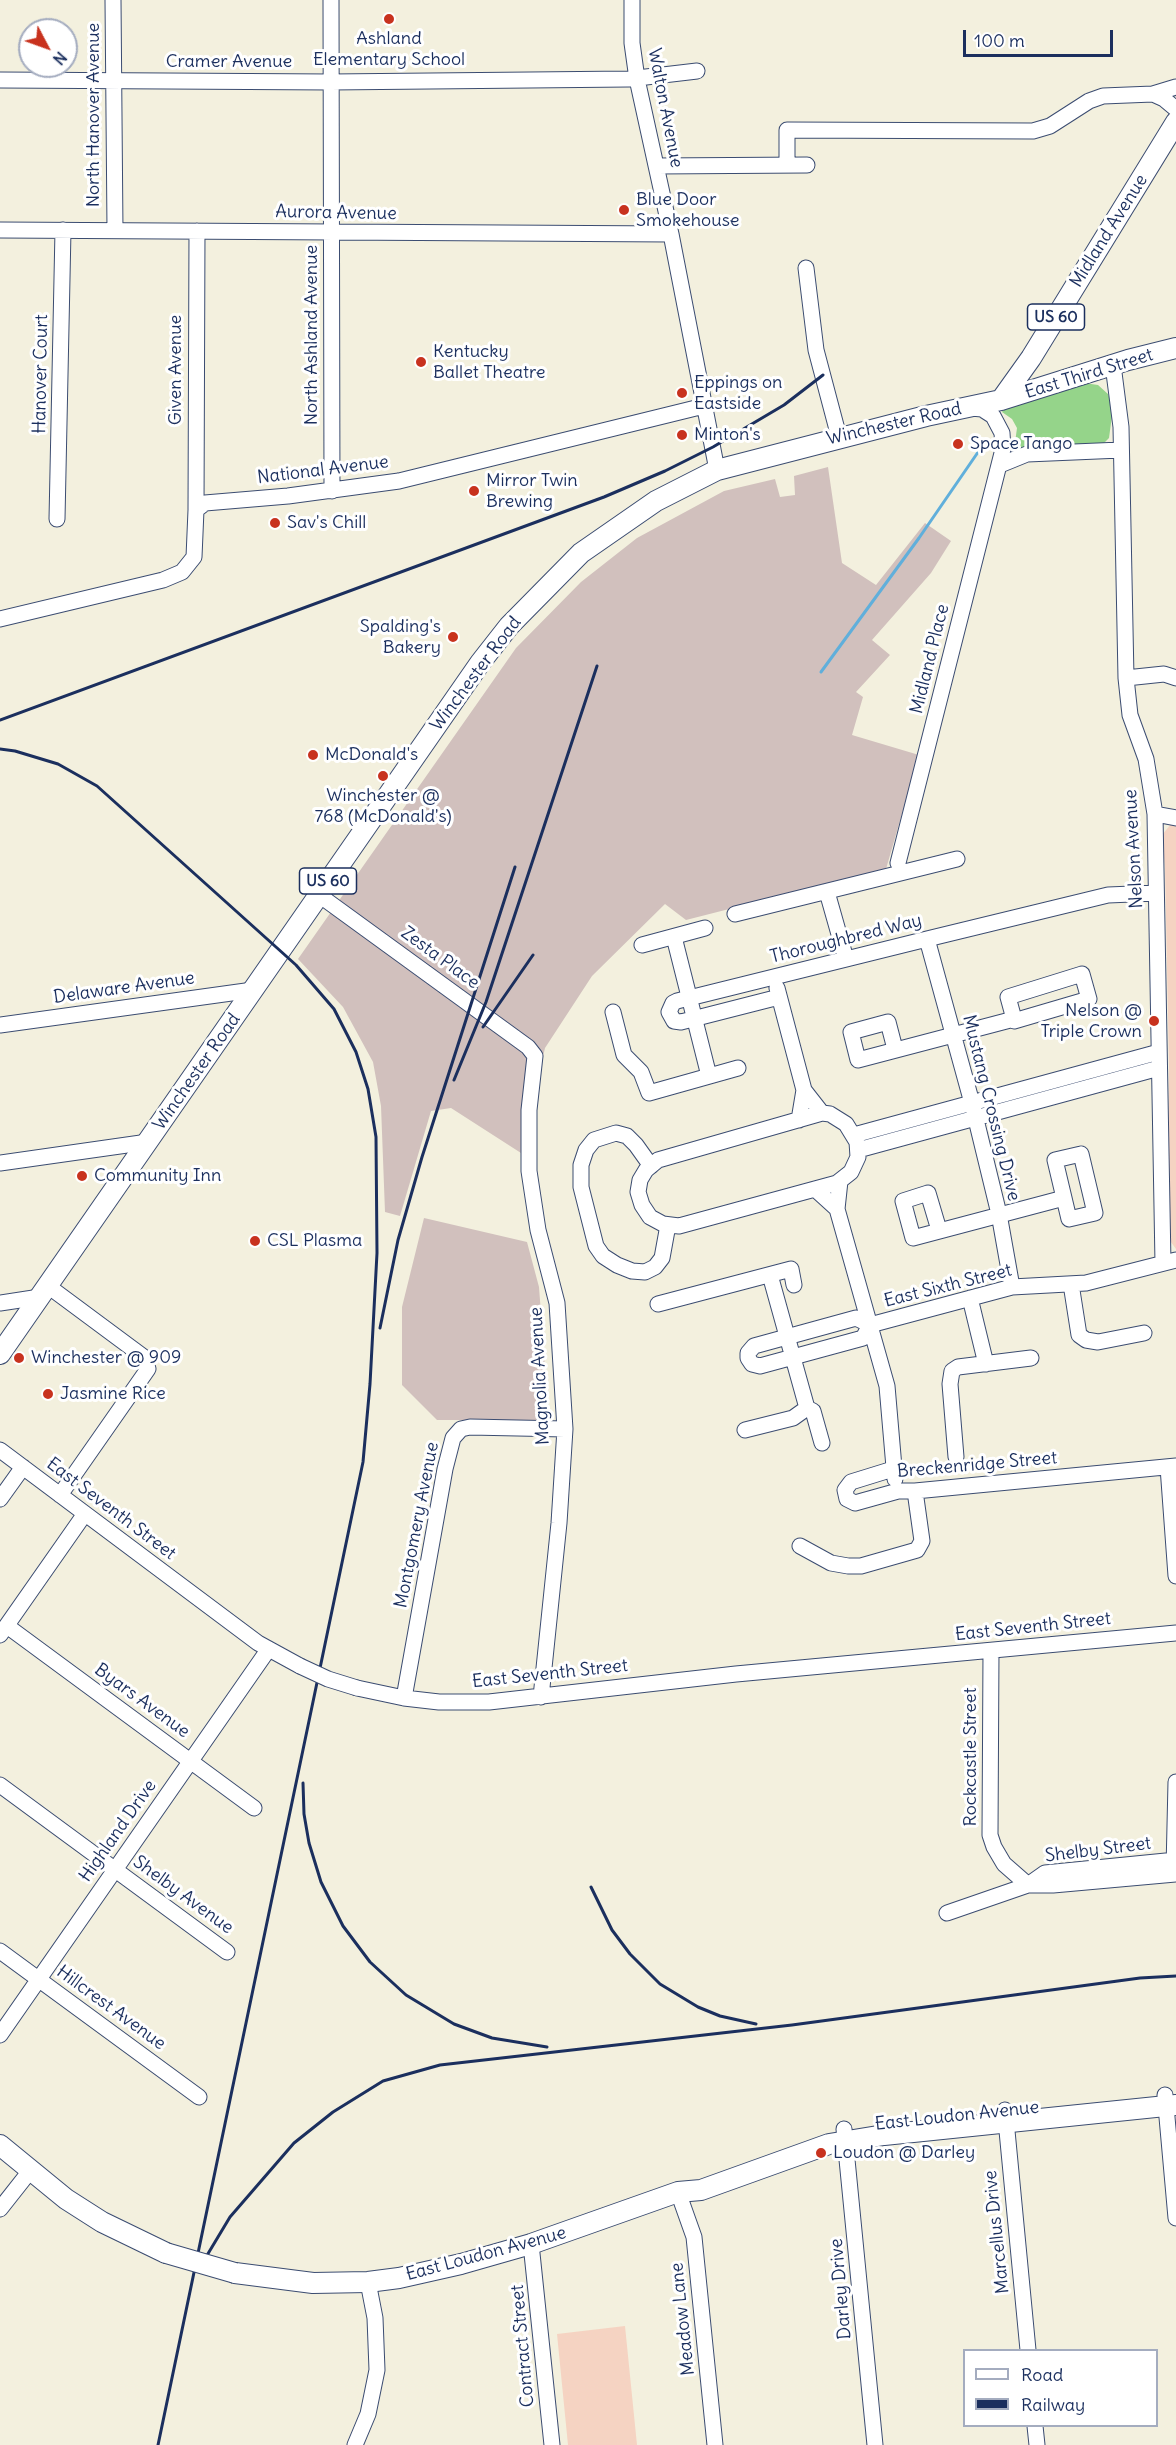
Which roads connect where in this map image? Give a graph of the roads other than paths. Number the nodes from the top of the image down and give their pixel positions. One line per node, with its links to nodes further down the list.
1 (113, 0): 7 (street, North Hanover Avenue)
2 (331, 0): 8 (street, North Ashland Avenue)
3 (632, 0): 5 (street, Walton Avenue)
4 (697, 71): 5 (street, Cramer Avenue)
5 (637, 79): 8 (street, Cramer Avenue); 15 (street, Walton Avenue)
6 (0, 80): 7 (street, Cramer Avenue)
7 (113, 81): 8 (street, Cramer Avenue); 18 (street, North Hanover Avenue)
8 (331, 82): 20 (street, North Ashland Avenue)
9 (1176, 87): 10 (street)
10 (1153, 94): 11 (street); 13 (street)
11 (1176, 109)
12 (1176, 122): 25 (main road, Midland Avenue / US 60)
13 (787, 165): 14 (street); 15 (street)
14 (807, 165)
15 (656, 166): 21 (street, Walton Avenue)
16 (0, 230): 17 (street, Aurora Avenue)
17 (63, 230): 18 (street, Aurora Avenue); 34 (street, Hanover Court)
18 (114, 230): 19 (street, Aurora Avenue)
19 (197, 231): 20 (street, Aurora Avenue); 33 (street, Given Avenue)
20 (331, 233): 21 (street, Aurora Avenue); 32 (street, North Ashland Avenue)
21 (671, 234): 26 (street, Walton Avenue)
22 (806, 268): 28 (street)
23 (1176, 348): 24 (main road, East Third Street)
24 (1113, 365): 25 (main road, East Third Street); 29 (street, Nelson Avenue)
25 (1001, 400): 27 (main road, Winchester Road / US 60)
26 (704, 406): 31 (street, Walton Avenue); 32 (street, National Avenue)
27 (965, 407): 28 (main road, Winchester Road / US 60); 30 (street, Midland Place)
28 (839, 437): 31 (main road, Winchester Road / US 60)
29 (1121, 450): 30 (street); 36 (street, Nelson Avenue)
30 (1000, 465): 41 (street, Midland Place)
31 (717, 470): 44 (main road, Winchester Road / US 60)
32 (332, 491): 33 (street, National Avenue)
33 (196, 510): 35 (street)
34 (57, 519)
35 (0, 619)
36 (1126, 678): 37 (street); 38 (street, Nelson Avenue)
37 (1176, 678)
38 (1155, 814): 39 (street); 43 (street, Nelson Avenue)
39 (1176, 818)
40 (957, 859): 42 (street)
41 (898, 863)
42 (827, 892): 45 (street); 50 (street)
43 (1156, 893): 48 (street, Thoroughbred Way); 62 (street, Nelson Avenue)
44 (319, 895): 52 (main road, Winchester Road / US 60); 61 (street, Zesta Place)
45 (735, 914)
46 (705, 928): 47 (street)
47 (674, 937): 49 (street); 54 (street)
48 (927, 939): 50 (street, Thoroughbred Way); 59 (street, Mustang Crossing Drive)
49 (642, 945)
50 (846, 959): 51 (street, Thoroughbred Way)
51 (774, 977): 53 (street); 54 (street, Thoroughbred Way)
52 (253, 990): 58 (street, Delaware Avenue); 69 (main road, Winchester Road / US 60)
53 (779, 997): 56 (street, Thoroughbred Way); 65 (street)
54 (689, 998): 56 (street); 56 (street, Thoroughbred Way)
55 (613, 1012): 64 (street)
56 (695, 1019): 64 (street)
57 (1014, 1019): 57 (street); 59 (street)
58 (0, 1025)
59 (953, 1035): 60 (street); 66 (street, Mustang Crossing Drive)
60 (895, 1049)
61 (534, 1056): 95 (street, Magnolia Avenue)
62 (1159, 1060): 66 (street); 78 (street, Nelson Avenue)
63 (738, 1068): 64 (street)
64 (709, 1077)
65 (804, 1090): 67 (street); 67 (street)
66 (973, 1110): 68 (street); 75 (street, Mustang Crossing Drive)
67 (811, 1117): 68 (street); 71 (street)
68 (856, 1142): 72 (street)
69 (148, 1143): 70 (street); 83 (main road, Winchester Road / US 60)
70 (0, 1163)
71 (651, 1166): 76 (street); 76 (street)
72 (828, 1185): 74 (street); 74 (street); 76 (street)
73 (1064, 1198): 75 (street)
74 (837, 1209): 87 (street)
75 (999, 1214): 77 (street); 82 (street, Mustang Crossing Drive)
76 (668, 1225)
77 (939, 1230)
78 (1169, 1262): 80 (street, East Sixth Street)
79 (770, 1275): 81 (street); 86 (street); 89 (street)
80 (1071, 1284): 82 (street, East Sixth Street); 88 (street)
81 (794, 1285)
82 (1012, 1287): 84 (street, East Sixth Street)
83 (44, 1292): 85 (street); 90 (main road, Winchester Road / US 60); 105 (street)
84 (970, 1298): 87 (street, East Sixth Street); 93 (street)
85 (0, 1303)
86 (658, 1304)
87 (870, 1325): 89 (street, East Sixth Street); 91 (street, East Sixth Street); 102 (street)
88 (1144, 1333)
89 (787, 1336): 91 (street); 91 (street, East Sixth Street)
90 (0, 1354)
91 (792, 1358): 94 (street)
92 (1031, 1358): 93 (street)
93 (986, 1364): 99 (street)
94 (807, 1408): 96 (street); 97 (street)
95 (565, 1429): 114 (street, Magnolia Avenue); 115 (street, Montgomery Avenue)
96 (745, 1430)
97 (822, 1443)
98 (0, 1450): 101 (street, East Seventh Street)
99 (956, 1457)
100 (1172, 1466): 104 (street, Breckenridge Street); 109 (street)
101 (23, 1467): 105 (street, East Seventh Street); 106 (street)
102 (892, 1469): 103 (street); 103 (street, Breckenridge Street)
103 (898, 1491): 104 (street, Breckenridge Street)
104 (915, 1491): 108 (street)
105 (60, 1495): 107 (street, East Seventh Street)
106 (0, 1499)
107 (84, 1515): 110 (street); 112 (street, East Seventh Street)
108 (800, 1546)
109 (1176, 1576)
110 (3, 1630): 116 (street, Byars Avenue)
111 (1176, 1633): 113 (street, East Seventh Street)
112 (268, 1650): 115 (street, East Seventh Street, bridge); 116 (street, Highland Drive)
113 (991, 1651): 114 (street, East Seventh Street); 122 (street, Rockcastle Street)
114 (541, 1697): 115 (street, East Seventh Street)
115 (404, 1698)
116 (190, 1761): 119 (street, Byars Avenue); 121 (street, Highland Drive)
117 (1176, 1782): 120 (street)
118 (0, 1785): 121 (street, Shelby Avenue)
119 (254, 1808)
120 (1175, 1867): 122 (street, Shelby Street)
121 (114, 1869): 125 (street, Shelby Avenue); 126 (street, Highland Drive)
122 (1028, 1885): 123 (street, Shelby Street)
123 (947, 1913)
124 (0, 1951): 126 (street, Hillcrest Avenue)
125 (227, 1952)
126 (38, 1979): 127 (street, Highland Drive); 128 (street, Hillcrest Avenue)
127 (0, 2035)
128 (199, 2097)
129 (1171, 2100): 130 (main road, East Loudon Avenue); 136 (street)
130 (1005, 2116): 131 (main road, East Loudon Avenue); 139 (street, Marcellus Drive)
131 (845, 2135): 134 (main road, East Loudon Avenue); 144 (street, Darley Drive)
132 (0, 2145): 133 (main road, East Loudon Avenue)
133 (30, 2170): 135 (street); 138 (main road, East Loudon Avenue, bridge)
134 (678, 2192): 137 (main road, East Loudon Avenue); 143 (street, Meadow Lane)
135 (0, 2209)
136 (1176, 2218)
137 (531, 2244): 138 (main road, East Loudon Avenue); 142 (street, Contract Street)
138 (368, 2282): 141 (street)
139 (1028, 2349)
140 (1035, 2427): 145 (street)
141 (355, 2445)
142 (552, 2445)
143 (715, 2445)
144 (875, 2445)
145 (1037, 2445)

